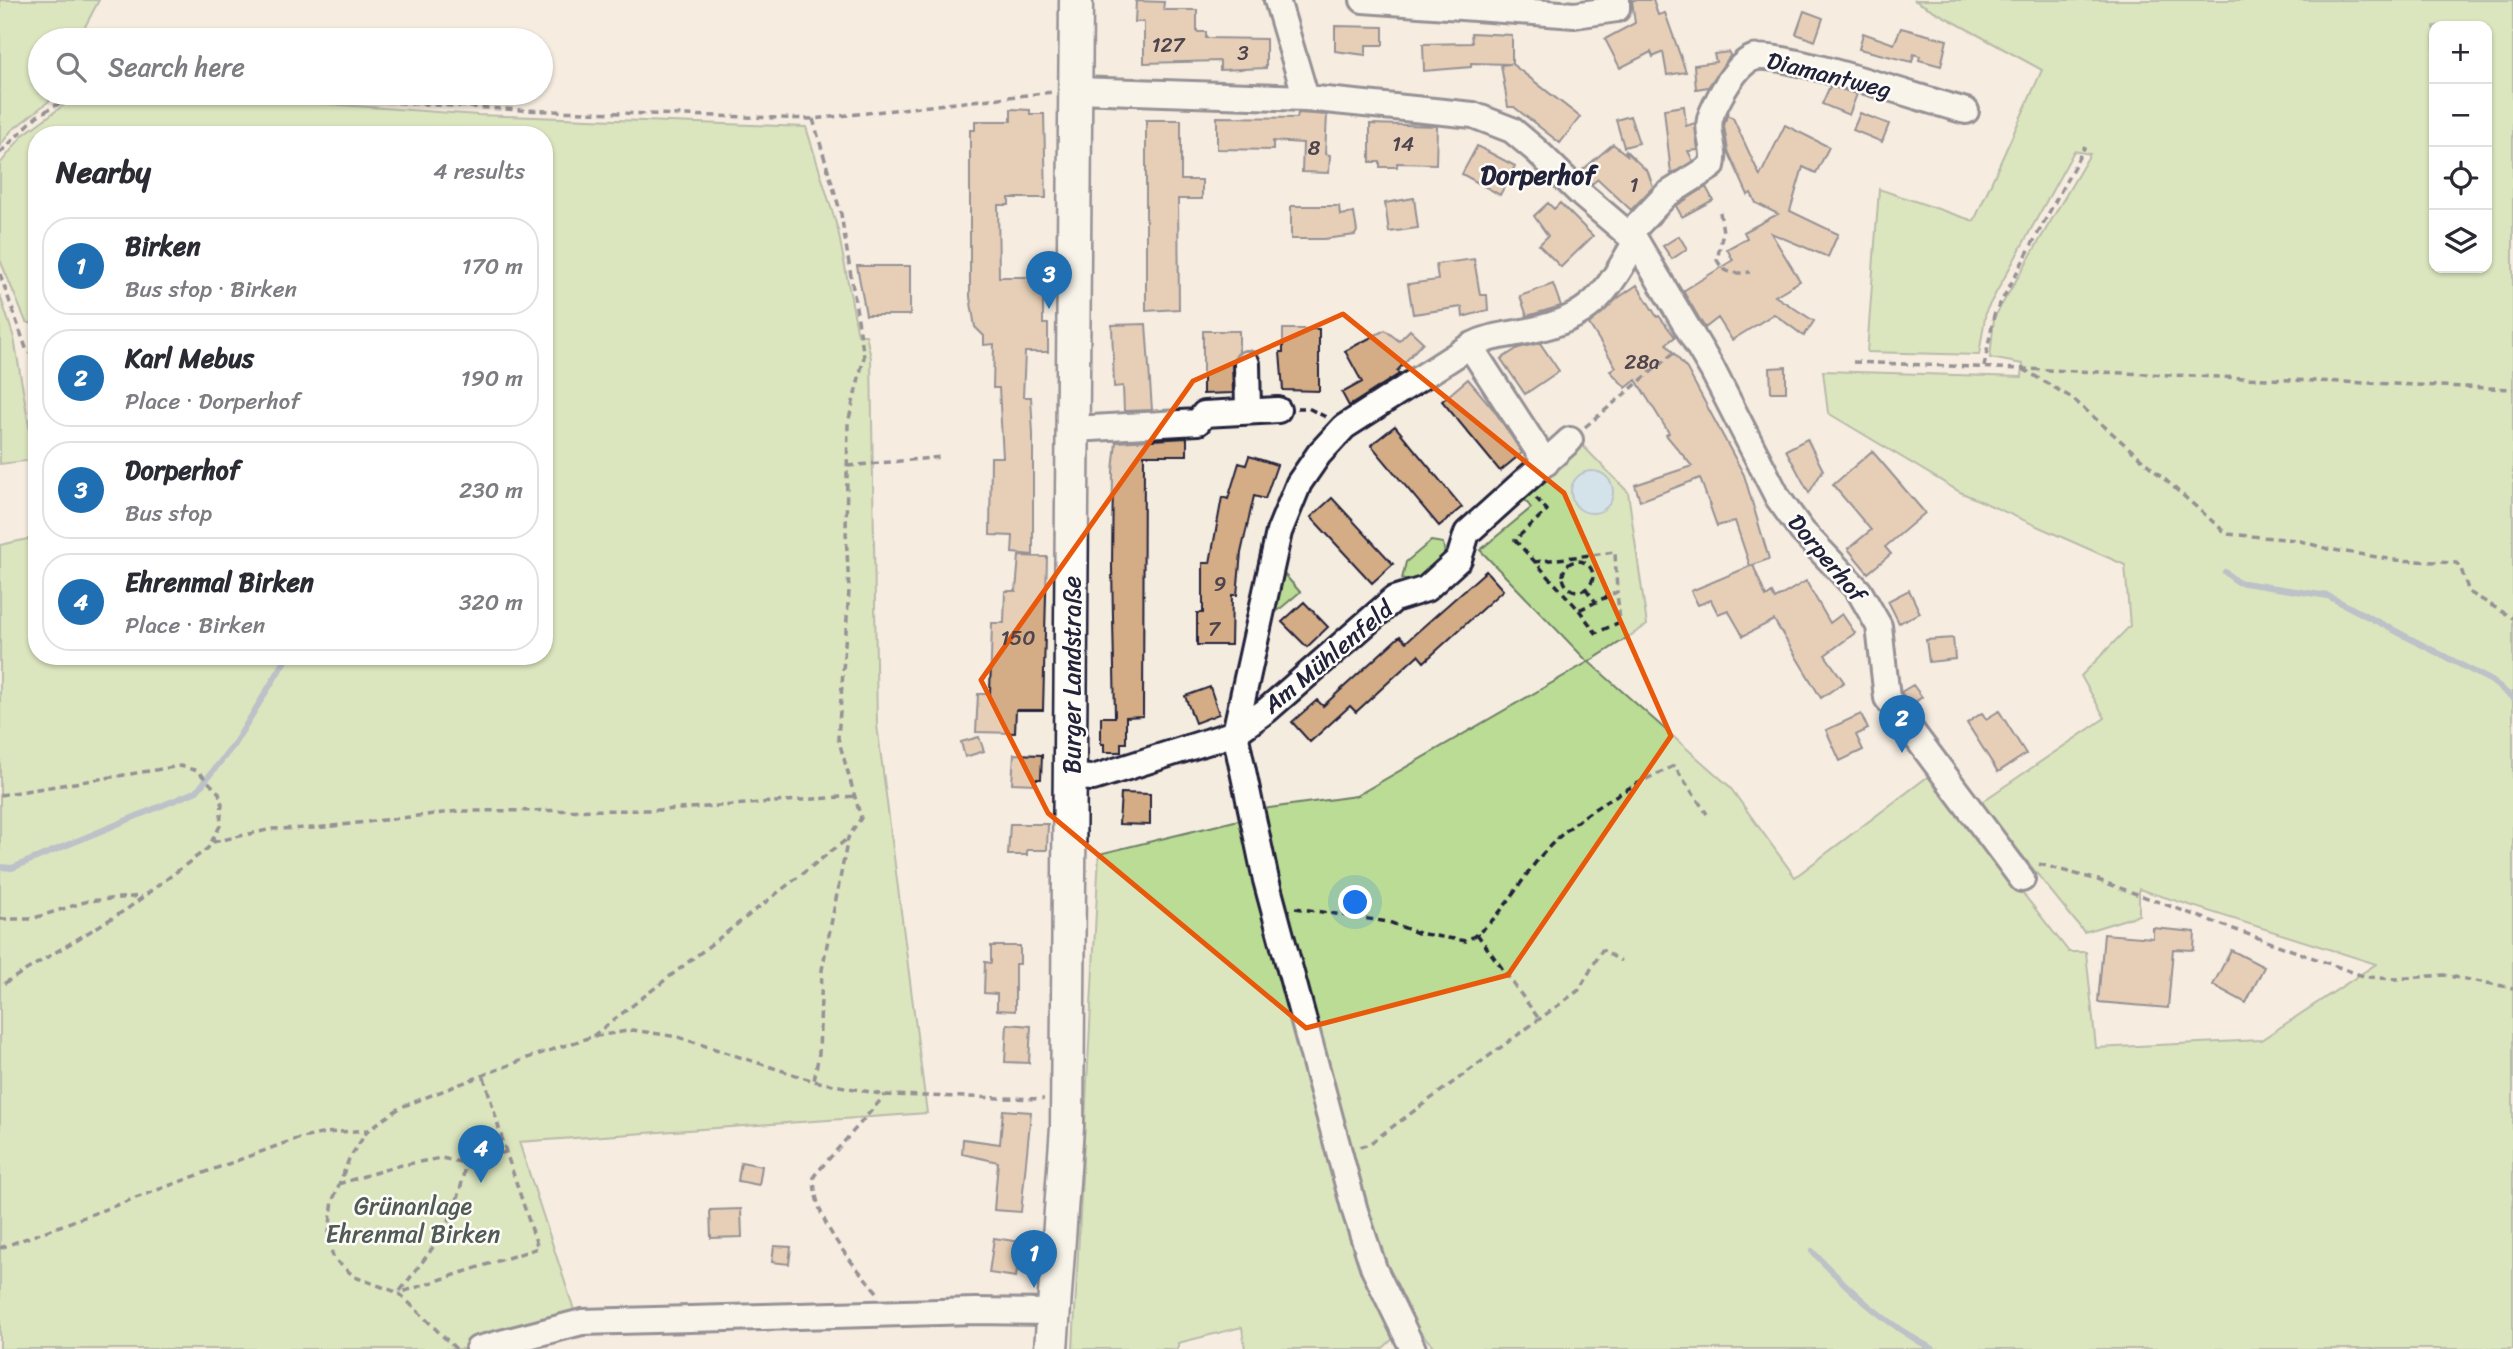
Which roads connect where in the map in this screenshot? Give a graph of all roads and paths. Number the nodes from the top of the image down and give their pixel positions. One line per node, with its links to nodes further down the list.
1 (1076, 0): 5 (main road, Burger Landstraße)
2 (1277, 0): 6 (street)
3 (1363, 0): 4 (street)
4 (1617, 5)
5 (1076, 90): 6 (street, Dorperhof); 10 (path); 28 (main road, Burger Landstraße)
6 (1306, 97): 14 (street, Dorperhof)
7 (57, 105): 12 (path)
8 (438, 105): 10 (path)
9 (1966, 111): 14 (street, Diamantweg)
10 (813, 119): 32 (path)
11 (2085, 146): 22 (path)
12 (0, 153)
13 (1720, 212): 15 (path)
14 (1632, 238): 17 (street, Dorperhof); 18 (street)
15 (1750, 272)
16 (0, 274): 19 (path)
17 (1694, 337): 29 (path); 50 (street, Dorperhof)
18 (1470, 346): 27 (street); 31 (street)
19 (28, 352)
20 (1853, 362): 22 (path)
21 (1247, 364): 25 (street)
22 (1984, 367): 23 (path)
23 (2022, 369): 24 (path); 42 (path)
24 (2513, 389)
25 (1248, 410): 26 (street); 28 (street)
26 (1278, 410): 27 (path)
27 (1344, 427): 43 (street)
28 (1074, 429): 44 (main road, Burger Landstraße)
29 (1570, 440): 31 (street, Am Mühlenfeld)
30 (942, 457): 32 (path)
31 (1546, 463): 33 (street, Am Mühlenfeld)
32 (848, 466): 46 (path)
33 (1522, 484): 35 (path); 43 (street, Am Mühlenfeld)
34 (1575, 559): 35 (path); 36 (path); 37 (path); 39 (path)
35 (1534, 562): 38 (path)
36 (1566, 586): 37 (path); 38 (path)
37 (1586, 589): 40 (path)
38 (1560, 590): 41 (path)
39 (1616, 592): 40 (path); 41 (path)
40 (1596, 602): 41 (path)
41 (1579, 610)
42 (2513, 618)
43 (1236, 733): 44 (street, Am Mühlenfeld); 52 (street)
44 (1072, 777): 63 (main road, Burger Landstraße)
45 (0, 795): 49 (path)
46 (856, 796): 48 (path); 49 (path)
47 (1707, 814): 54 (path)
48 (848, 838): 59 (path); 61 (path)
49 (213, 842): 51 (path)
50 (2016, 871): 57 (path)
51 (142, 896): 53 (path); 56 (path)
52 (1272, 905): 54 (path); 66 (street)
53 (0, 919)
54 (1477, 934): 58 (path)
55 (1621, 961): 58 (path)
56 (0, 986)
57 (2513, 988)
58 (1539, 1019): 66 (path)
59 (592, 1037): 60 (path); 61 (path)
60 (484, 1077): 64 (path); 65 (path)
61 (814, 1081): 62 (path)
62 (885, 1096): 63 (path); 72 (path)
63 (1067, 1100): 71 (main road, Burger Landstraße)
64 (368, 1130): 68 (path); 69 (path)
65 (506, 1152): 67 (path); 70 (path)
66 (1342, 1158): 73 (street)
67 (465, 1163): 68 (path); 70 (path)
68 (338, 1184): 70 (path)
69 (0, 1248)
70 (399, 1293): 74 (path)
71 (1055, 1312): 72 (street); 76 (main road, Burger Landstraße)
72 (899, 1314): 75 (street)
73 (1404, 1346)
74 (456, 1349)
75 (478, 1349)
76 (1051, 1349)

